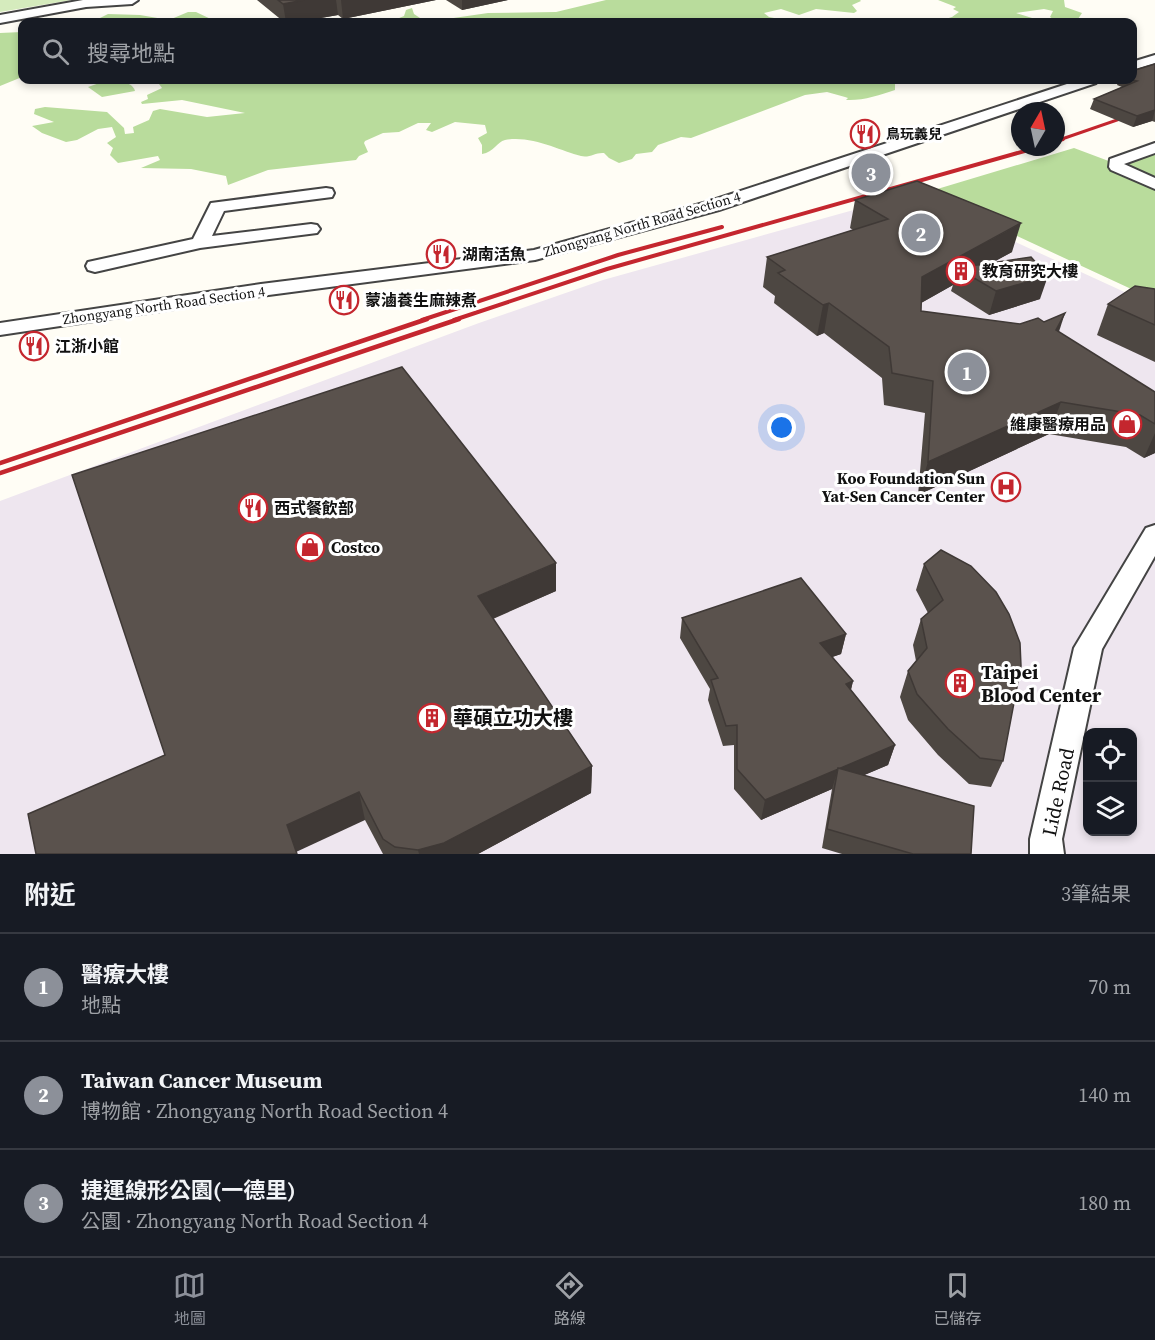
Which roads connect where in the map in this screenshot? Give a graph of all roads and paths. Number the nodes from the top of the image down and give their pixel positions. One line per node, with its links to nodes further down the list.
1 (132, 0): 2 (street)
2 (0, 19)
3 (1155, 59): 4 (street)
4 (1137, 64)
5 (1079, 84): 12 (street, Zhongyang North Road Section 4)
6 (1155, 148): 7 (street)
7 (1155, 183)
8 (326, 192): 10 (street)
9 (311, 229): 10 (street)
10 (200, 243): 11 (street)
11 (95, 266)
12 (0, 329)
13 (1155, 534): 14 (street, Lide Road)
14 (1047, 854)

